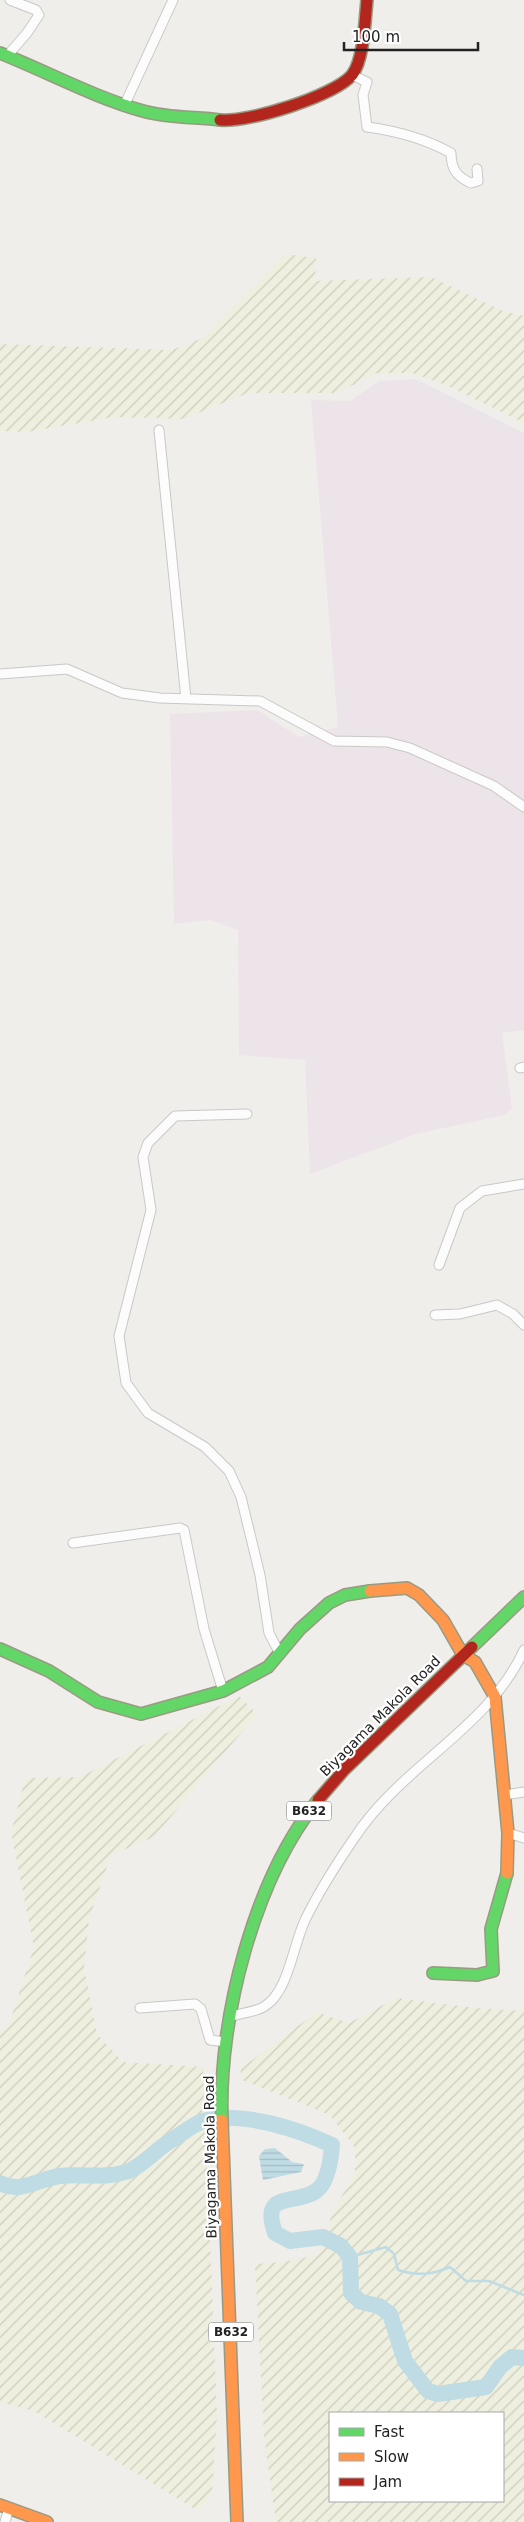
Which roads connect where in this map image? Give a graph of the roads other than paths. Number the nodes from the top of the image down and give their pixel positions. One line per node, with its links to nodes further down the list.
1 (10, 0): 4 (street)
2 (172, 0): 6 (street)
3 (367, 0): 5 (street)
4 (3, 54): 6 (street)
5 (352, 75): 6 (street); 7 (street)
6 (124, 106)
7 (478, 169)
8 (159, 430): 10 (street)
9 (0, 674): 10 (street)
10 (186, 699): 11 (street)
11 (524, 807)
12 (247, 1114): 21 (street)
13 (524, 1184): 14 (street)
14 (439, 1264)
15 (435, 1315): 16 (street)
16 (524, 1325)
17 (73, 1543): 23 (street)
18 (524, 1597): 22 (street, Biyagama Makola Road / B632)
19 (0, 1649): 23 (street)
20 (524, 1650): 24 (street)
21 (280, 1654): 22 (street); 23 (street)
22 (463, 1655): 24 (street); 31 (street, Biyagama Makola Road / B632)
23 (223, 1691)
24 (495, 1697): 26 (street); 31 (street)
25 (524, 1792): 26 (street)
26 (505, 1796): 27 (street)
27 (508, 1833): 28 (street); 29 (street)
28 (524, 1838)
29 (433, 1973)
30 (140, 2008): 32 (street)
31 (232, 2016): 32 (street, Biyagama Makola Road / B632)
32 (226, 2042): 36 (street, Biyagama Makola Road / B632)
33 (5, 2506): 34 (street); 35 (street)
34 (5, 2522)
35 (47, 2522)
36 (237, 2522)

